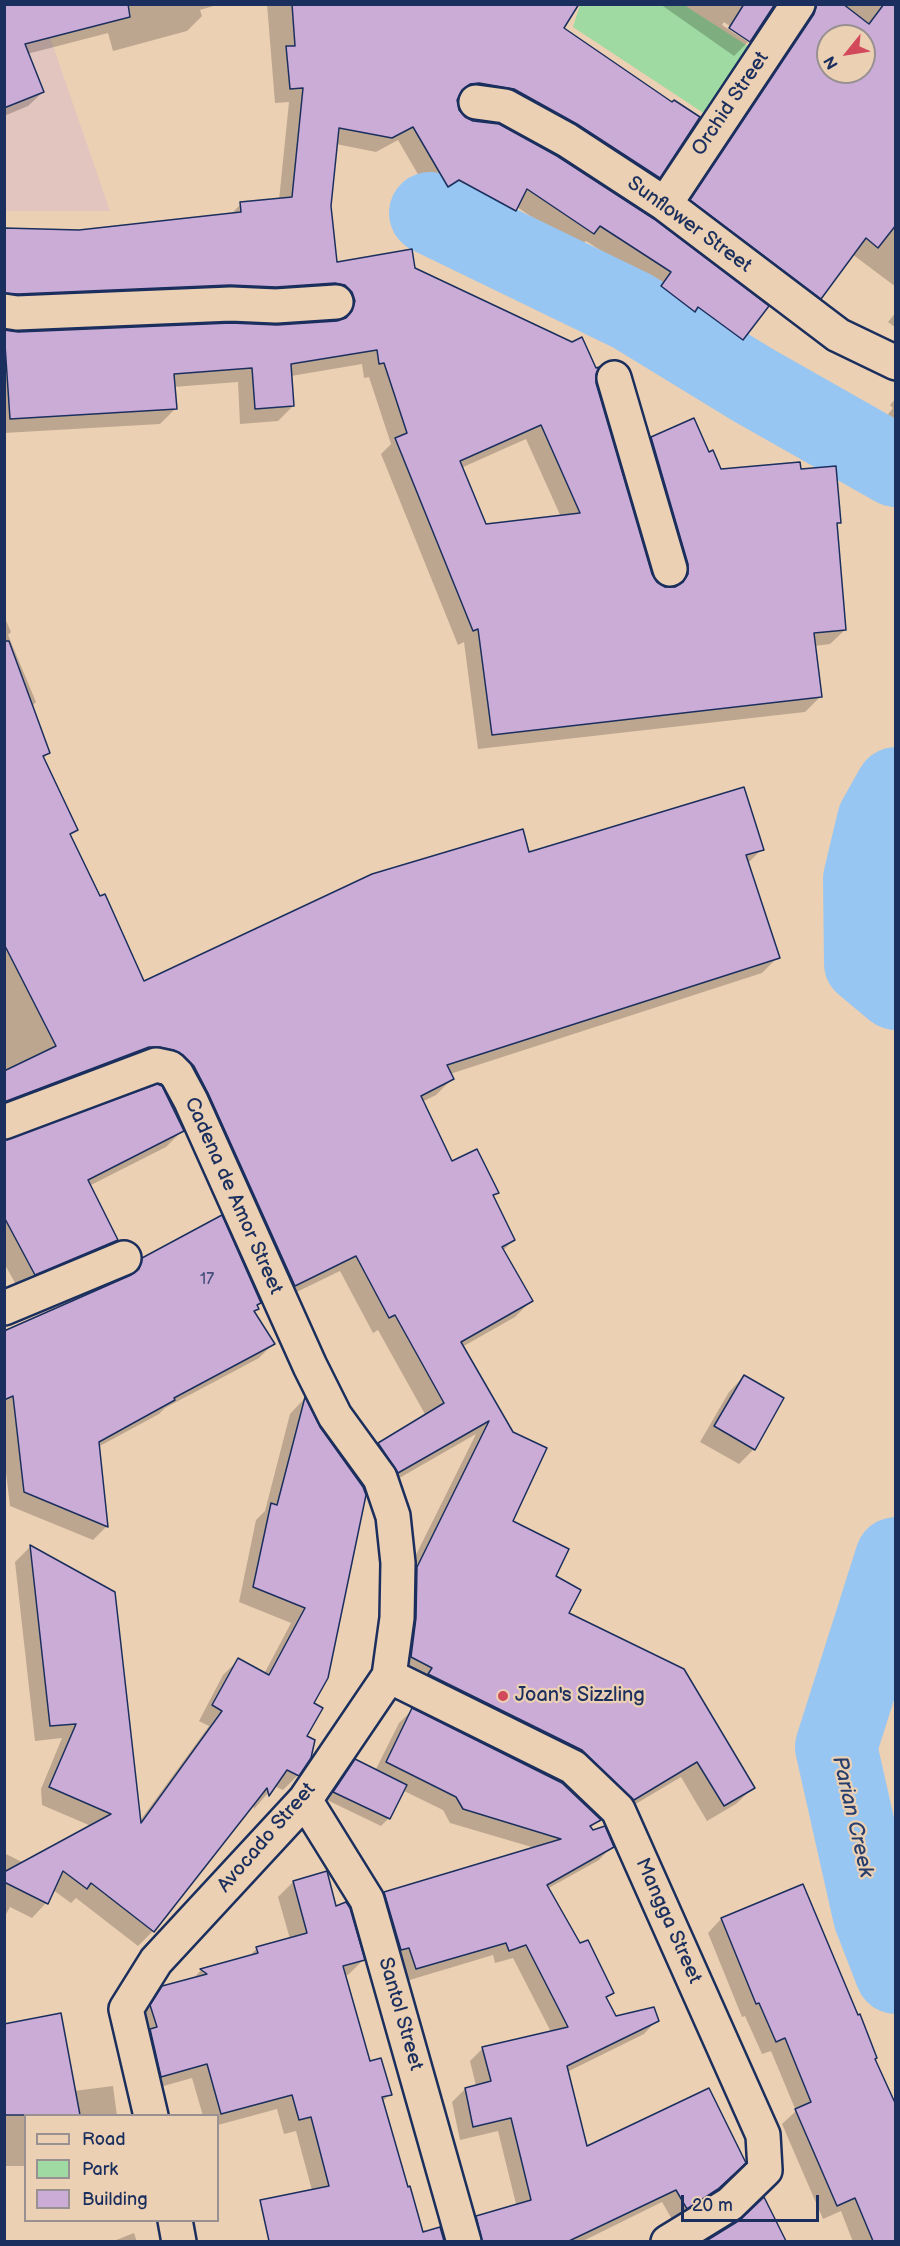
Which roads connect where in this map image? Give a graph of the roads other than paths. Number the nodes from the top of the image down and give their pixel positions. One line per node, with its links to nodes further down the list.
1 (798, 4): 3 (street, Orchid Street)
2 (476, 102): 3 (street, Sunflower Street)
3 (664, 204): 6 (street, Sunflower Street)
4 (336, 302): 5 (street)
5 (4, 311)
6 (896, 363)
7 (614, 378): 8 (street)
8 (670, 569)
9 (4, 1122): 12 (street, Cadena de Amor Street)
10 (124, 1258): 11 (street)
11 (4, 1308)
12 (380, 1478): 13 (street, Avocado Street)
13 (389, 1676): 14 (street, Avocado Street); 19 (street, Mangga Street)
14 (305, 1800): 15 (street, Avocado Street); 18 (street, Santol Street)
15 (150, 2114)
16 (175, 2222): 17 (street)
17 (179, 2241)
18 (464, 2241)
19 (668, 2241)

